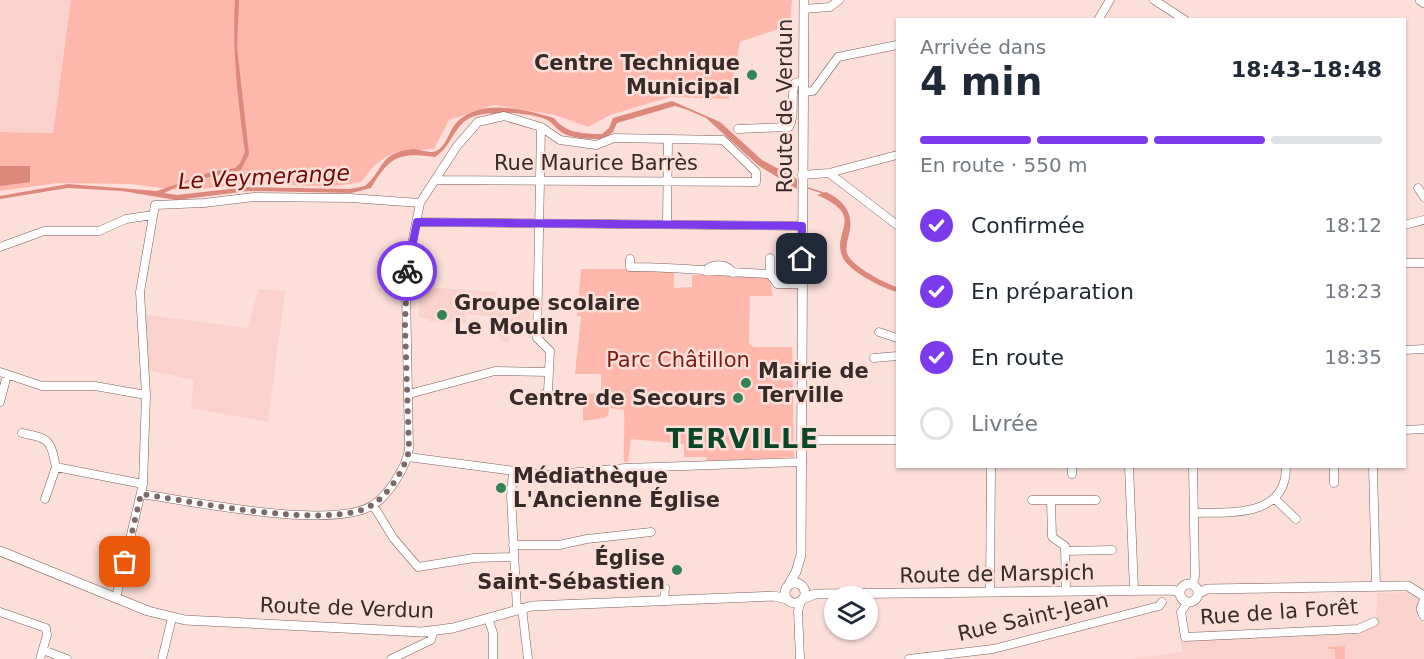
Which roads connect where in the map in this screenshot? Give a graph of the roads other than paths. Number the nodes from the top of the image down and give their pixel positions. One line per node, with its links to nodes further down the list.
1 (839, 0): 6 (street)
2 (1110, 0): 7 (street)
3 (1154, 0): 8 (street)
4 (1420, 0): 5 (main road)
5 (1424, 3)
6 (804, 4): 10 (main road, Route de Verdun)
7 (1099, 18)
8 (1182, 18)
9 (896, 45): 11 (street)
10 (803, 81): 11 (main road, Route de Verdun); 13 (street)
11 (803, 92): 17 (main road, Route de Verdun)
12 (541, 128): 14 (street); 18 (street); 19 (street)
13 (738, 129)
14 (668, 139): 20 (street); 20 (street, Rue Maurice Barrès)
15 (896, 155): 16 (street)
16 (829, 173): 17 (street); 28 (street)
17 (802, 175): 31 (main road, Route de Verdun)
18 (436, 180): 19 (street, Rue Maurice Barrès); 23 (street)
19 (539, 180): 20 (street, Rue Maurice Barrès); 27 (street)
20 (668, 182): 30 (street)
21 (1418, 188): 22 (street)
22 (1424, 197)
23 (420, 203): 24 (street); 26 (street)
24 (153, 215): 32 (street); 48 (street)
25 (1424, 220): 29 (street)
26 (417, 222): 27 (street); 47 (street)
27 (539, 223): 30 (street); 45 (street)
28 (896, 224)
29 (1406, 224)
30 (667, 225): 31 (street)
31 (802, 226): 38 (main road, Route de Verdun)
32 (0, 247)
33 (770, 258): 37 (street)
34 (630, 259): 37 (street)
35 (1406, 263): 36 (street)
36 (1424, 263)
37 (770, 274): 38 (street)
38 (802, 284): 54 (main road, Route de Verdun)
39 (879, 332): 40 (street)
40 (896, 338)
41 (1424, 349): 42 (street)
42 (1406, 350)
43 (896, 356): 44 (street)
44 (874, 358)
45 (549, 372): 47 (street); 49 (street)
46 (3, 374): 48 (street); 50 (street)
47 (409, 394): 56 (street)
48 (146, 395): 67 (street)
49 (530, 401)
50 (0, 402)
51 (1424, 429): 52 (street)
52 (1406, 430)
53 (22, 433): 58 (street)
54 (802, 440): 55 (street); 57 (main road, Route de Verdun)
55 (896, 440)
56 (408, 457): 65 (street); 74 (street)
57 (802, 462): 65 (street); 83 (main road, Route de Verdun)
58 (56, 467): 67 (street); 69 (street)
59 (991, 468): 90 (street)
60 (1129, 468): 88 (street)
61 (1193, 468): 75 (street)
62 (1286, 468): 70 (street)
63 (1334, 468): 66 (street)
64 (1373, 468): 85 (street)
65 (513, 472): 78 (street)
66 (1334, 483)
67 (143, 484): 68 (street)
68 (141, 494): 74 (street); 95 (street)
69 (45, 499)
70 (1275, 499): 75 (street); 76 (street)
71 (1032, 500): 72 (street)
72 (1052, 500): 73 (street); 81 (street)
73 (1096, 500)
74 (373, 505): 82 (street)
75 (1194, 513): 84 (street)
76 (1296, 519)
77 (651, 532): 78 (street)
78 (513, 545): 82 (street)
79 (1112, 550): 81 (street)
80 (0, 551): 95 (main road, Route de Verdun)
81 (1065, 551): 89 (street)
82 (514, 557): 101 (street)
83 (796, 572): 86 (main road, Route de Verdun); 94 (main road, Route de Verdun)
84 (1193, 584): 91 (main road); 92 (main road)
85 (1376, 586): 92 (main road); 96 (main road)
86 (787, 587): 93 (main road, Route de Verdun); 94 (main road); 97 (main road)
87 (665, 588): 98 (street)
88 (1134, 590): 89 (main road, Route de Marspich); 91 (main road, Route de Marspich)
89 (1066, 591): 90 (main road, Route de Marspich)
90 (990, 592): 94 (main road, Route de Marspich)
91 (1180, 592): 100 (main road)
92 (1199, 593): 100 (main road)
93 (774, 596): 97 (main road, Route de Verdun); 98 (main road, Route de Verdun)
94 (801, 597): 97 (main road, Route de Verdun); 115 (street)
95 (116, 598): 104 (main road, Route de Verdun)
96 (1423, 598): 103 (main road)
97 (788, 600)
98 (664, 601): 101 (main road, Route de Verdun)
99 (1162, 602): 116 (street, Rue Saint-Jean)
100 (1188, 602): 106 (street, Rue de la Forêt)
101 (520, 608): 105 (main road, Route de Verdun); 114 (street)
102 (0, 612): 108 (street)
103 (1424, 616)
104 (172, 618): 107 (main road, Route de Verdun); 111 (street)
105 (488, 618): 107 (main road, Route de Verdun); 113 (street)
106 (1374, 622)
107 (433, 632): 112 (street)
108 (43, 650): 109 (street); 110 (street)
109 (40, 659)
110 (67, 659)
111 (162, 659)
112 (391, 659)
113 (493, 659)
114 (528, 659)
115 (800, 659)
116 (909, 659)

